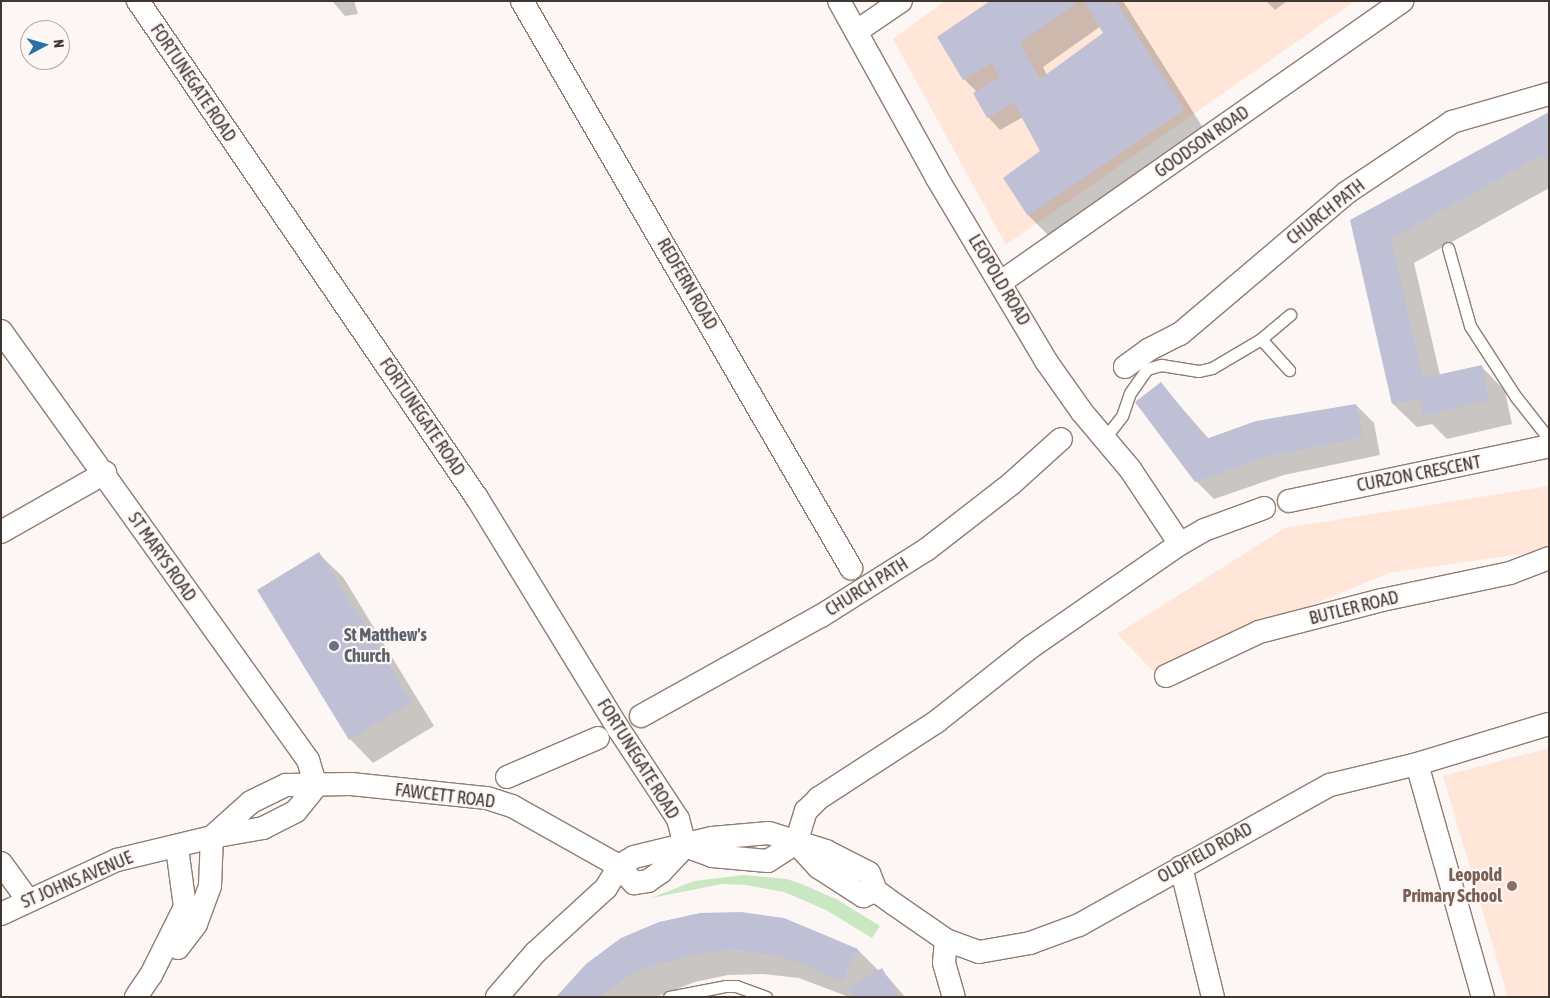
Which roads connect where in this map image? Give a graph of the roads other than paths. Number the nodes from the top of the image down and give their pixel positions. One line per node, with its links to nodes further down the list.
1 (138, 1): 35 (street, FORTUNEGATE ROAD)
2 (522, 1): 25 (street, REDFERN ROAD)
3 (839, 1): 6 (street, LEOPOLD ROAD)
4 (901, 1): 6 (street)
5 (1404, 1): 9 (street, GOODSON ROAD)
6 (857, 31): 9 (street, LEOPOLD ROAD)
7 (1549, 94): 13 (street, CHURCH PATH)
8 (1448, 248): 17 (lane)
9 (1001, 282): 16 (street, LEOPOLD ROAD)
10 (1290, 315): 12 (lane)
11 (1, 331): 19 (street, ST MARYS ROAD)
12 (1260, 339): 14 (lane); 16 (lane)
13 (1125, 367)
14 (1289, 370)
15 (1064, 432): 27 (street, CHURCH PATH)
16 (1104, 438): 23 (street, LEOPOLD ROAD)
17 (1549, 439)
18 (1549, 446): 20 (street, CURZON CRESCENT)
19 (104, 473): 22 (street); 32 (street, ST MARYS ROAD)
20 (1289, 501): 21 (lane)
21 (1264, 508): 23 (street)
22 (1, 532)
23 (1180, 544): 34 (street)
24 (1549, 558): 26 (street, BUTLER ROAD)
25 (851, 568)
26 (1166, 676)
27 (641, 716)
28 (1549, 724): 30 (street, OLDFIELD ROAD)
29 (598, 738): 31 (street)
30 (1417, 764): 39 (street, OLDFIELD ROAD); 50 (street)
31 (507, 777)
32 (316, 786): 33 (street, ST JOHNS AVENUE); 38 (street, FAWCETT ROAD)
33 (212, 837): 36 (street, ST JOHNS AVENUE); 43 (street)
34 (796, 844): 35 (street); 42 (street, OLDFIELD ROAD)
35 (685, 846): 38 (street, FAWCETT ROAD)
36 (177, 848): 40 (street, ST JOHNS AVENUE); 43 (street)
37 (1, 863): 40 (street)
38 (619, 866): 45 (street)
39 (1181, 866): 42 (street, OLDFIELD ROAD); 49 (street)
40 (28, 900): 41 (street, ST JOHNS AVENUE)
41 (1, 914)
42 (946, 940): 48 (street)
43 (151, 975): 44 (street)
44 (136, 997)
45 (497, 997)
46 (668, 997): 47 (lane)
47 (766, 997)
48 (954, 997)
49 (1213, 997)
50 (1483, 997)

